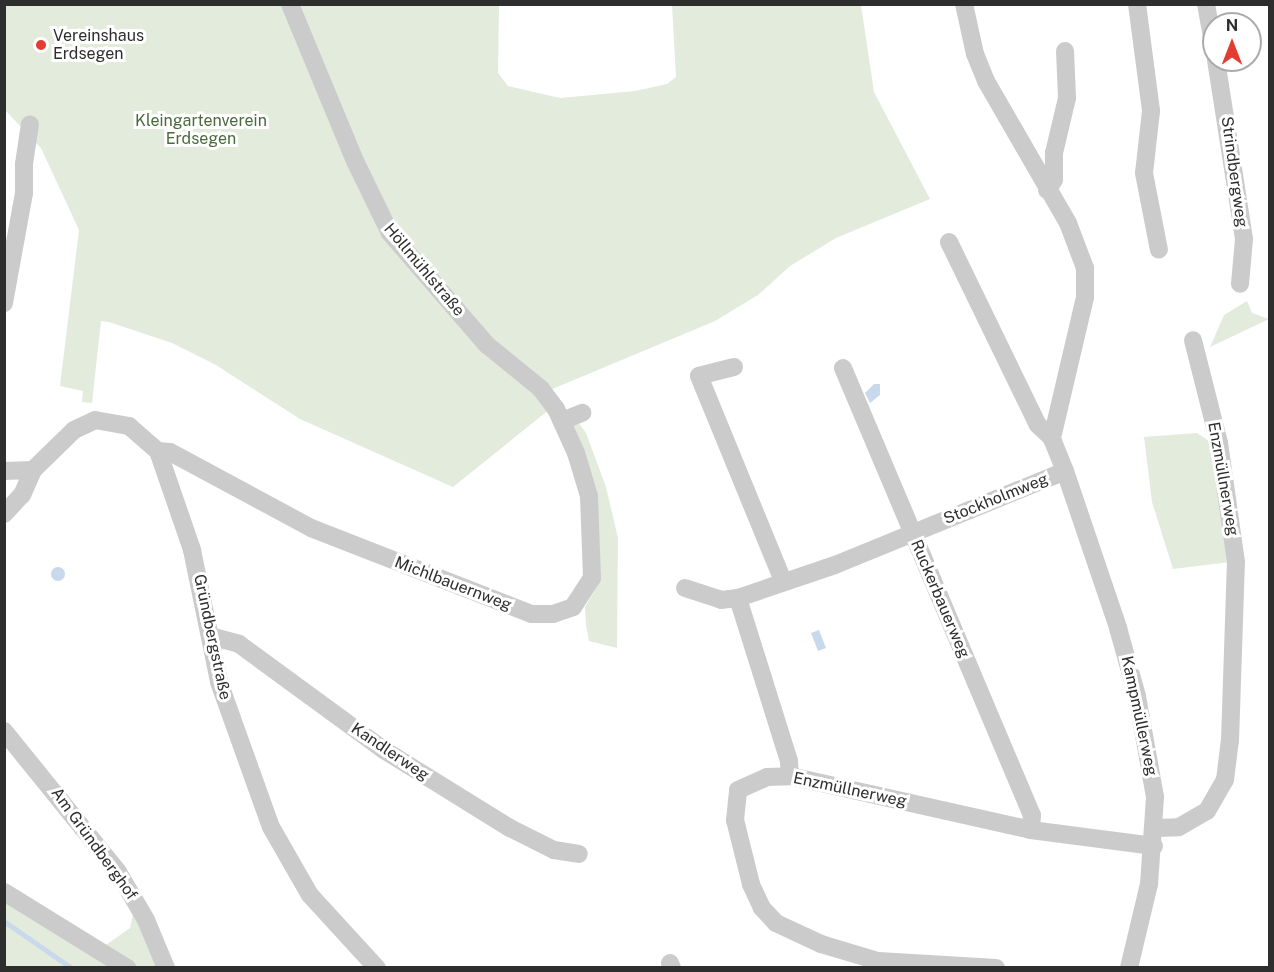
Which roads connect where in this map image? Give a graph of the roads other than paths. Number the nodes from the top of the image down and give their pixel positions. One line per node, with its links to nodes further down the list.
1 (290, 4): 16 (street, Höllmühlstraße)
2 (964, 4): 7 (street)
3 (1137, 4): 9 (street)
4 (1065, 51): 7 (street)
5 (1218, 72): 10 (street, Strindbergweg)
6 (30, 124): 11 (street)
7 (1047, 190): 17 (street)
8 (949, 242): 17 (street)
9 (1159, 250)
10 (1240, 284)
11 (4, 303)
12 (1193, 340): 30 (street, Enzmüllnerweg)
13 (734, 367): 24 (street)
14 (843, 368): 23 (street, Ruckerbauerweg)
15 (582, 413): 16 (street)
16 (562, 421): 18 (street, Michlbauernweg)
17 (1052, 438): 21 (street, Stockholmweg)
18 (158, 451): 19 (street, Gründbergstraße); 27 (street, Gründbergstraße)
19 (33, 470): 20 (street); 22 (street)
20 (4, 471)
21 (1065, 471): 23 (street, Stockholmweg); 30 (street, Kampmüllerweg)
22 (4, 514)
23 (912, 533): 24 (street, Stockholmweg); 31 (street, Ruckerbauerweg)
24 (783, 581): 26 (street, Stockholmweg)
25 (685, 588): 26 (street, Stockholmweg)
26 (738, 598): 29 (street)
27 (210, 636): 33 (street, Kandlerweg); 37 (street, Gründbergstraße)
28 (4, 731): 36 (street, Am Gründberghof)
29 (789, 777): 31 (street, Enzmüllnerweg); 38 (street, Enzmüllnerweg)
30 (1156, 828): 32 (street, Kampmüllerweg)
31 (1031, 830): 32 (street, Enzmüllnerweg)
32 (1154, 846): 39 (street, Kampmüllerweg)
33 (579, 854)
34 (4, 892): 35 (street)
35 (127, 968)
36 (166, 968)
37 (377, 968)
38 (996, 968)
39 (1129, 968)

